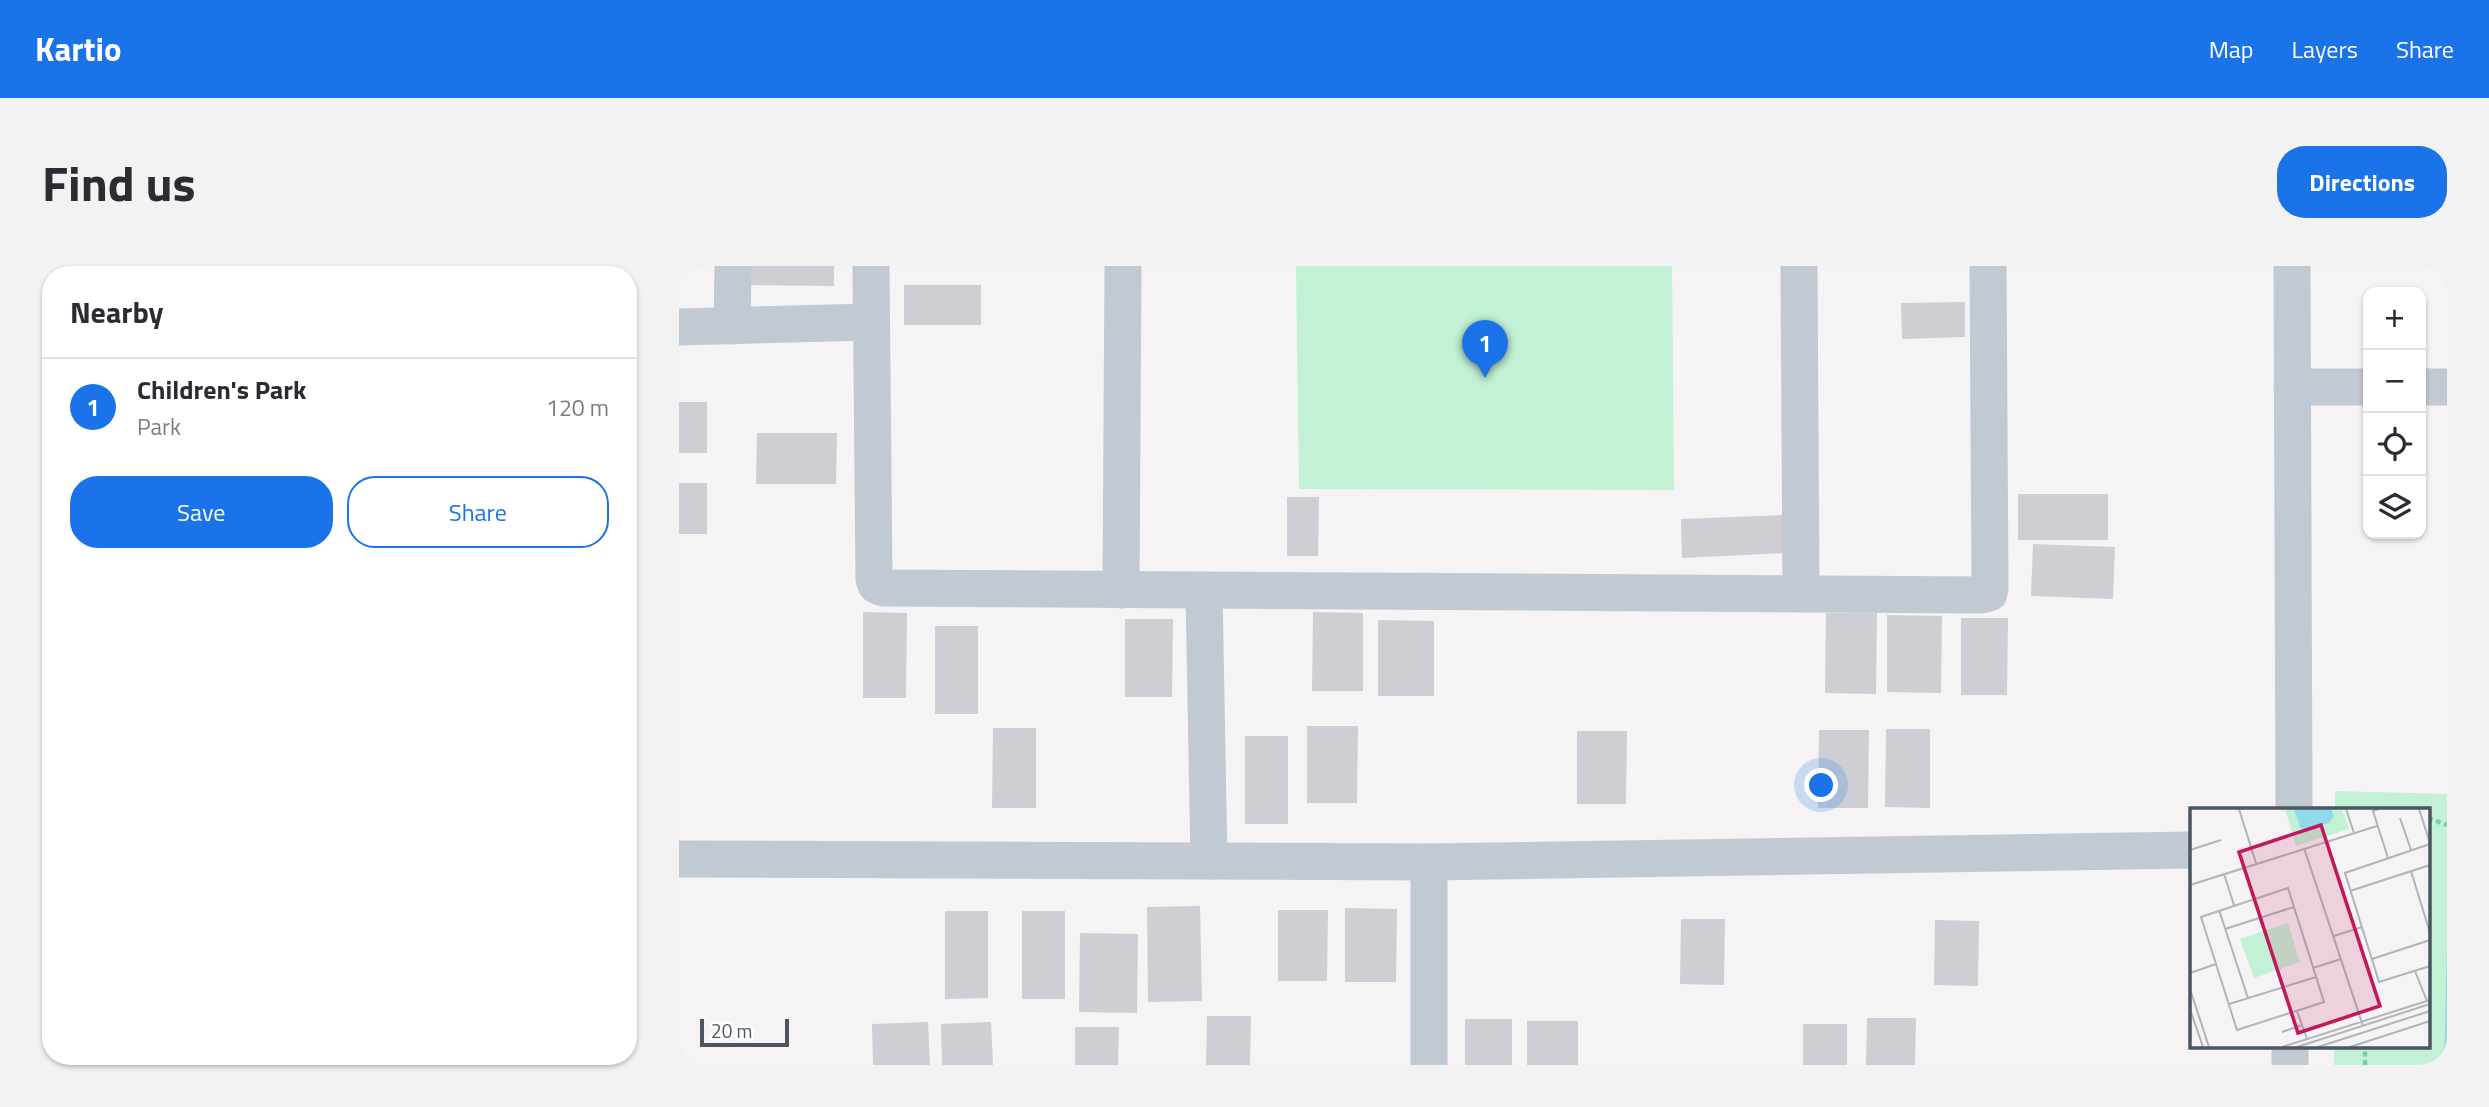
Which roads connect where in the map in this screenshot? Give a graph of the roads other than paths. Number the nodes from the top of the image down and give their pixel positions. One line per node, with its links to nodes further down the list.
1 (733, 266): 8 (street)
2 (871, 266): 7 (street)
3 (1123, 266): 14 (street)
4 (1799, 266): 16 (street)
5 (1988, 266): 16 (street)
6 (2292, 266): 10 (street)
7 (871, 322): 8 (street); 14 (street)
8 (732, 326): 9 (street)
9 (679, 327)
10 (2292, 387): 11 (street); 17 (street)
11 (2363, 387)
12 (2426, 387): 13 (street)
13 (2447, 387)
14 (1121, 590): 15 (street)
15 (1204, 591): 16 (street); 20 (street)
16 (1801, 594)
17 (2294, 808)
18 (2190, 850): 21 (street)
19 (679, 859): 20 (street)
20 (1209, 861): 21 (street)
21 (1429, 862): 22 (street)
22 (1429, 1065)

